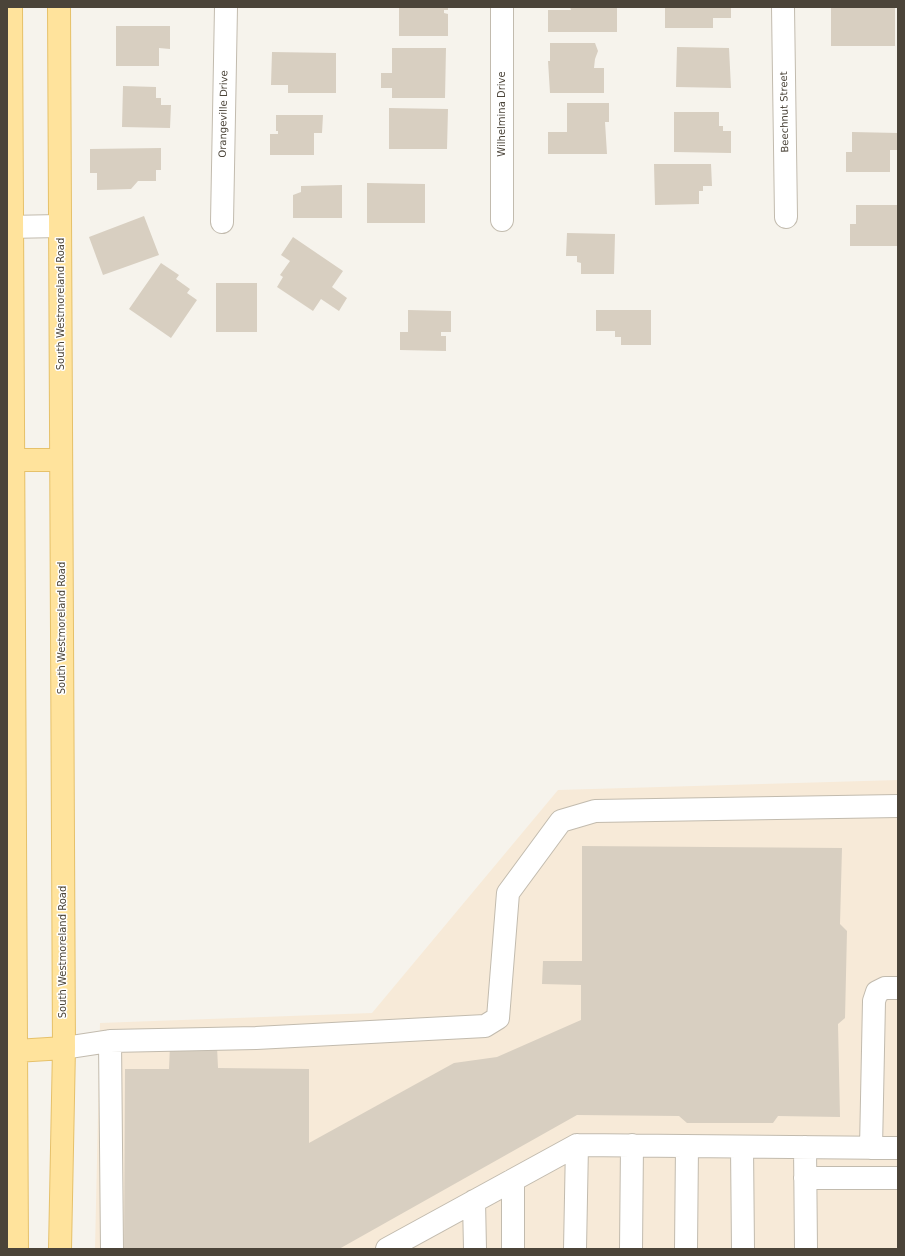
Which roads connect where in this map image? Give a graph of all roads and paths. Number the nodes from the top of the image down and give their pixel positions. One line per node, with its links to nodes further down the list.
1 (11, 7): 10 (main road)
2 (59, 7): 9 (main road, South Westmoreland Road)
3 (226, 7): 8 (street, Orangeville Drive)
4 (502, 7): 7 (street, Wilhelmina Drive)
5 (784, 7): 6 (street, Beechnut Street)
6 (786, 217)
7 (502, 220)
8 (222, 222)
9 (60, 226): 10 (street); 13 (main road, South Westmoreland Road)
10 (10, 227): 11 (main road)
11 (11, 435): 12 (main road)
12 (14, 460): 13 (main road); 18 (main road)
13 (61, 460): 17 (main road, South Westmoreland Road)
14 (898, 806): 16 (street)
15 (898, 988): 25 (street)
16 (110, 1041): 17 (street); 34 (street)
17 (64, 1048): 18 (main road); 33 (main road, South Westmoreland Road)
18 (12, 1049): 19 (main road)
19 (12, 1137): 32 (main road)
20 (577, 1145): 21 (street); 29 (street); 38 (street)
21 (632, 1145): 22 (street); 39 (street)
22 (686, 1146): 23 (street); 40 (street)
23 (742, 1147): 24 (street); 41 (street)
24 (805, 1147): 25 (street); 27 (street)
25 (871, 1148): 26 (street)
26 (898, 1148)
27 (805, 1178): 28 (street); 42 (street)
28 (898, 1178)
29 (513, 1180): 30 (street); 37 (street)
30 (474, 1201): 31 (street); 36 (street)
31 (408, 1243): 35 (street)
32 (14, 1246)
33 (60, 1249)
34 (112, 1249)
35 (387, 1249)
36 (475, 1249)
37 (513, 1249)
38 (575, 1249)
39 (631, 1249)
40 (686, 1249)
41 (743, 1249)
42 (806, 1249)

